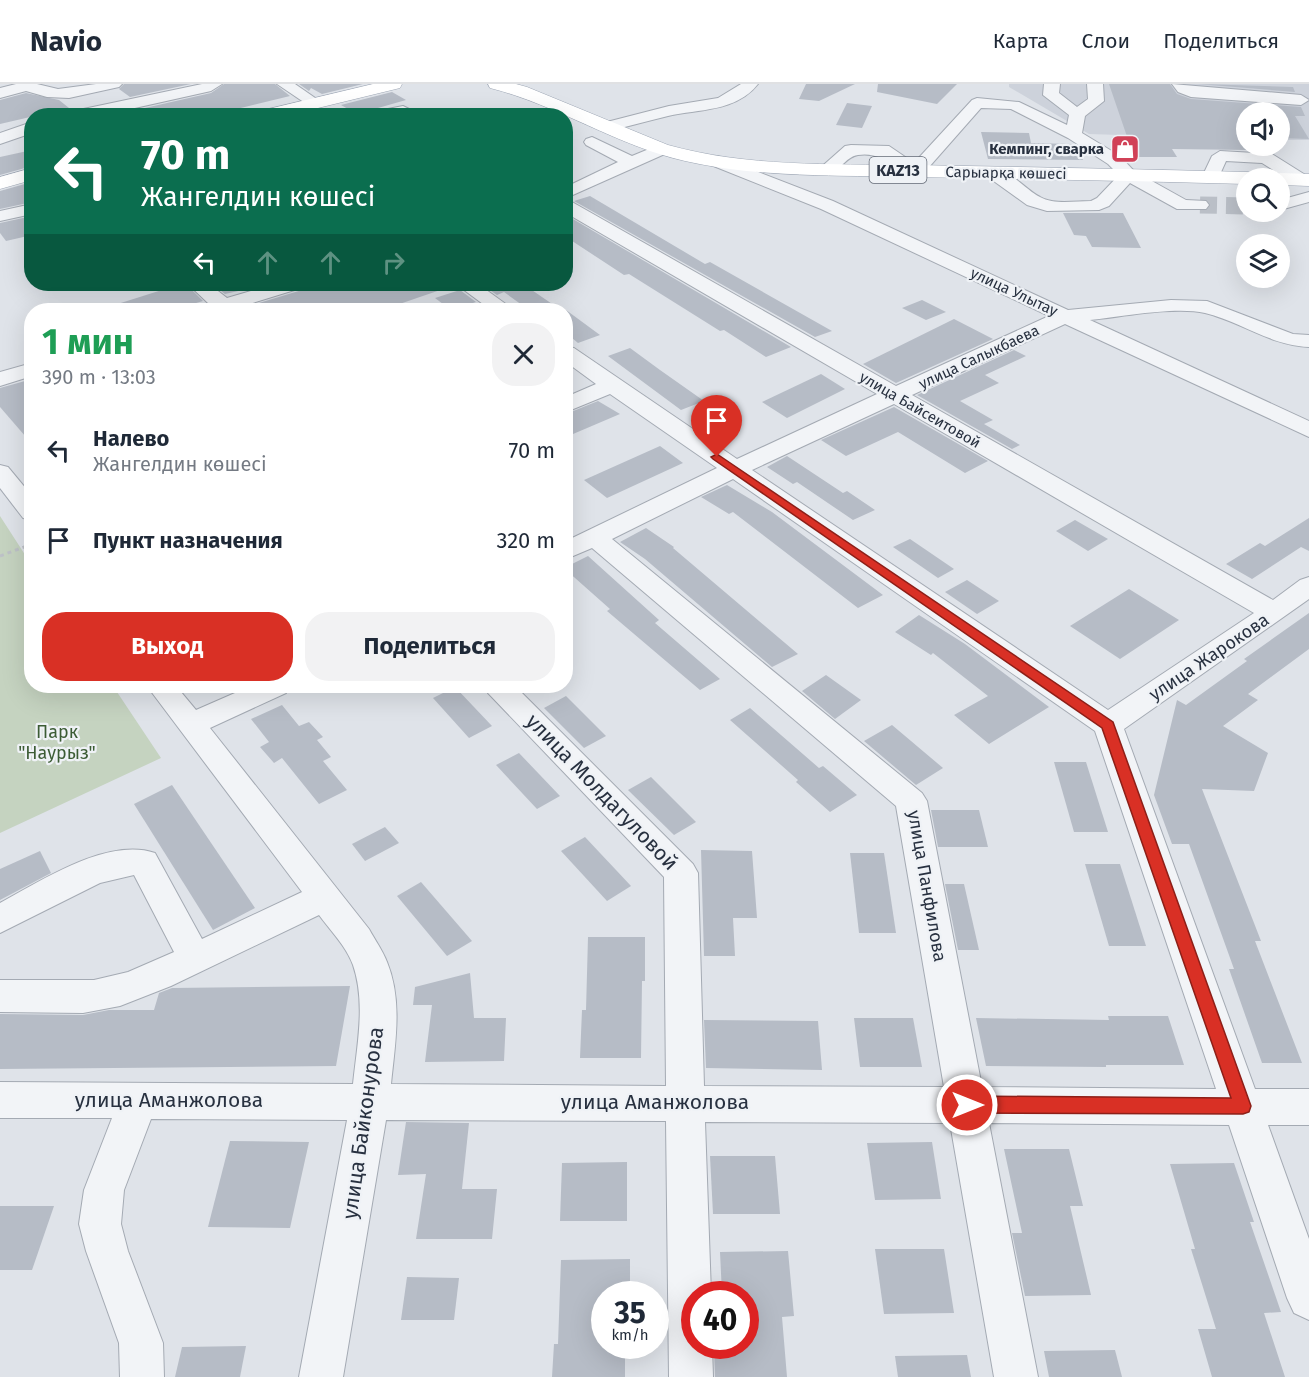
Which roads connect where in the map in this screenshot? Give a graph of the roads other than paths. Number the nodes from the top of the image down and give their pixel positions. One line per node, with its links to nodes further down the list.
1 (114, 84): 13 (street)
2 (214, 84): 20 (street)
3 (285, 84): 18 (street)
4 (378, 84): 14 (main road)
5 (394, 84): 14 (main road)
6 (496, 84): 22 (main road, KAZ13)
7 (542, 84): 23 (main road, KAZ13)
8 (750, 84): 26 (street)
9 (1052, 84): 24 (street)
10 (1095, 84): 24 (street)
11 (1180, 84): 17 (street)
12 (1256, 84): 17 (street)
13 (26, 85): 16 (street)
14 (360, 90): 18 (main road)
15 (990, 90): 19 (street)
16 (0, 93)
17 (1301, 100): 25 (street)
18 (313, 102): 21 (main road)
19 (977, 103): 28 (street); 33 (street)
20 (132, 108)
21 (291, 108)
22 (563, 108)
23 (571, 108)
24 (1077, 114): 28 (street)
25 (1309, 114)
26 (579, 115): 30 (main road, Сарыарқа көшесі / KAZ13); 32 (street)
27 (24, 129): 29 (street)
28 (1074, 135): 36 (street)
29 (0, 139)
30 (662, 149): 31 (main road, Сарыарқа көшесі / KAZ13); 32 (street)
31 (717, 161): 33 (main road, Сарыарқа көшесі / KAZ13); 56 (street, улица Улытау)
32 (632, 163): 38 (street)
33 (916, 171): 34 (main road, Сарыарқа көшесі / KAZ13)
34 (994, 172): 36 (main road, Сарыарқа көшесі / KAZ13); 36 (street)
35 (24, 176): 42 (main road)
36 (1128, 176): 37 (main road, Сарыарқа көшесі / KAZ13); 46 (street)
37 (1210, 177): 39 (main road, Сарыарқа көшесі / KAZ13); 43 (street)
38 (600, 178): 40 (street); 44 (street)
39 (1236, 178)
40 (573, 179)
41 (1290, 182): 43 (main road)
42 (0, 183)
43 (1306, 186): 45 (street)
44 (573, 190)
45 (1290, 198)
46 (1200, 205)
47 (573, 210): 62 (street, улица Байсеитовой)
48 (24, 211): 49 (street)
49 (0, 216)
50 (204, 291): 53 (street)
51 (272, 291): 54 (street)
52 (476, 291): 55 (street)
53 (213, 303)
54 (233, 303)
55 (494, 303)
56 (1066, 316): 57 (street); 62 (street, улица Салыкбаева); 64 (street, улица Улытау)
57 (1309, 341)
58 (573, 358): 61 (street)
59 (24, 372): 60 (street)
60 (0, 379)
61 (611, 385): 63 (street); 65 (street)
62 (896, 396): 65 (street, улица Салыкбаева); 70 (street, улица Байсеитовой)
63 (573, 402)
64 (1309, 430)
65 (734, 469): 68 (street, улица Салыкбаева); 75 (street)
66 (0, 472): 67 (street)
67 (24, 503)
68 (580, 545): 84 (street, улица Панфилова)
69 (1309, 586): 70 (street, улица Жарокова)
70 (1274, 613): 75 (street, улица Жарокова)
71 (166, 693): 74 (street, улица Байконурова)
72 (261, 693): 74 (street)
73 (505, 693): 83 (street, улица Молдагуловой)
74 (191, 725): 76 (street, улица Байконурова)
75 (1108, 725): 85 (street)
76 (324, 897): 78 (street); 82 (street, улица Байконурова)
77 (0, 919): 78 (street)
78 (195, 959): 79 (street)
79 (0, 996)
80 (139, 1099): 81 (street, улица Аманжолова); 82 (street, улица Аманжолова); 88 (street)
81 (0, 1100)
82 (370, 1101): 83 (street, улица Аманжолова); 89 (street, улица Байконурова)
83 (686, 1102): 84 (street, улица Аманжолова); 90 (street, улица Молдагуловой)
84 (967, 1105): 85 (street, улица Аманжолова); 91 (street, улица Панфилова)
85 (1243, 1106): 86 (street, улица Аманжолова); 87 (street)
86 (1309, 1107)
87 (1309, 1298)
88 (142, 1377)
89 (321, 1377)
90 (691, 1377)
91 (1017, 1377)

